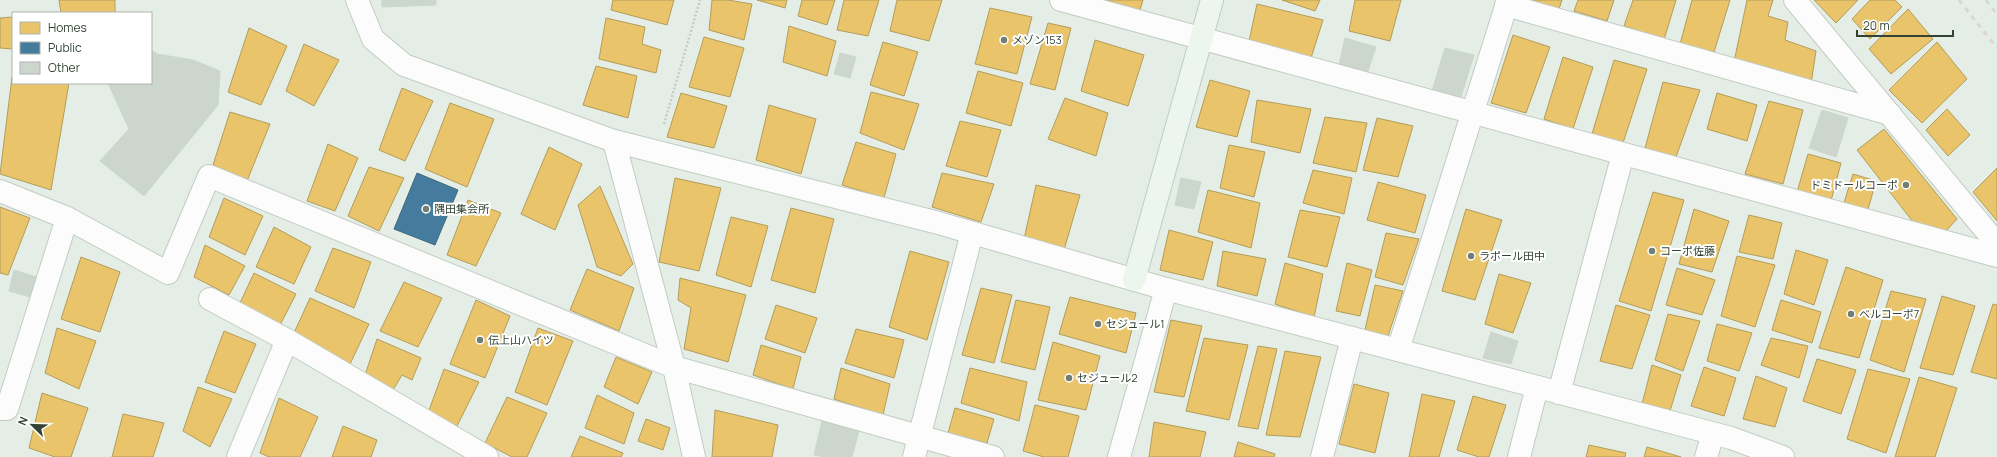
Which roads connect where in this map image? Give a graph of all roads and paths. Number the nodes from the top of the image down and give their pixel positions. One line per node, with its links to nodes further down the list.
1 (357, 0): 10 (street)
2 (700, 0): 11 (path)
3 (1060, 0): 7 (street)
4 (1212, 0): 7 (street)
5 (1795, 0): 9 (street)
6 (1507, 2): 8 (street); 9 (street)
7 (1202, 38): 8 (street); 18 (street)
8 (1472, 112): 12 (street); 23 (street)
9 (1890, 114): 16 (street)
10 (614, 141): 11 (street); 24 (street)
11 (656, 151): 15 (street)
12 (1623, 154): 17 (street); 26 (street)
13 (0, 191): 14 (street)
14 (66, 218): 24 (street); 27 (street)
15 (972, 233): 18 (street); 29 (street)
16 (1997, 244)
17 (1997, 256)
18 (1134, 280): 19 (street)
19 (1166, 289): 21 (street); 34 (street)
20 (210, 300): 22 (street)
21 (1352, 338): 23 (street); 35 (street)
22 (287, 340): 30 (street); 31 (street)
23 (1398, 350): 25 (street)
24 (674, 367): 29 (street); 32 (street)
25 (1537, 387): 26 (street); 36 (street)
26 (1560, 393): 28 (street)
27 (0, 409)
28 (1712, 434): 37 (street); 38 (street)
29 (917, 447): 33 (street)
30 (238, 457)
31 (487, 457)
32 (694, 457)
33 (993, 457)
34 (1119, 457)
35 (1322, 457)
36 (1519, 457)
37 (1706, 457)
38 (1783, 457)

